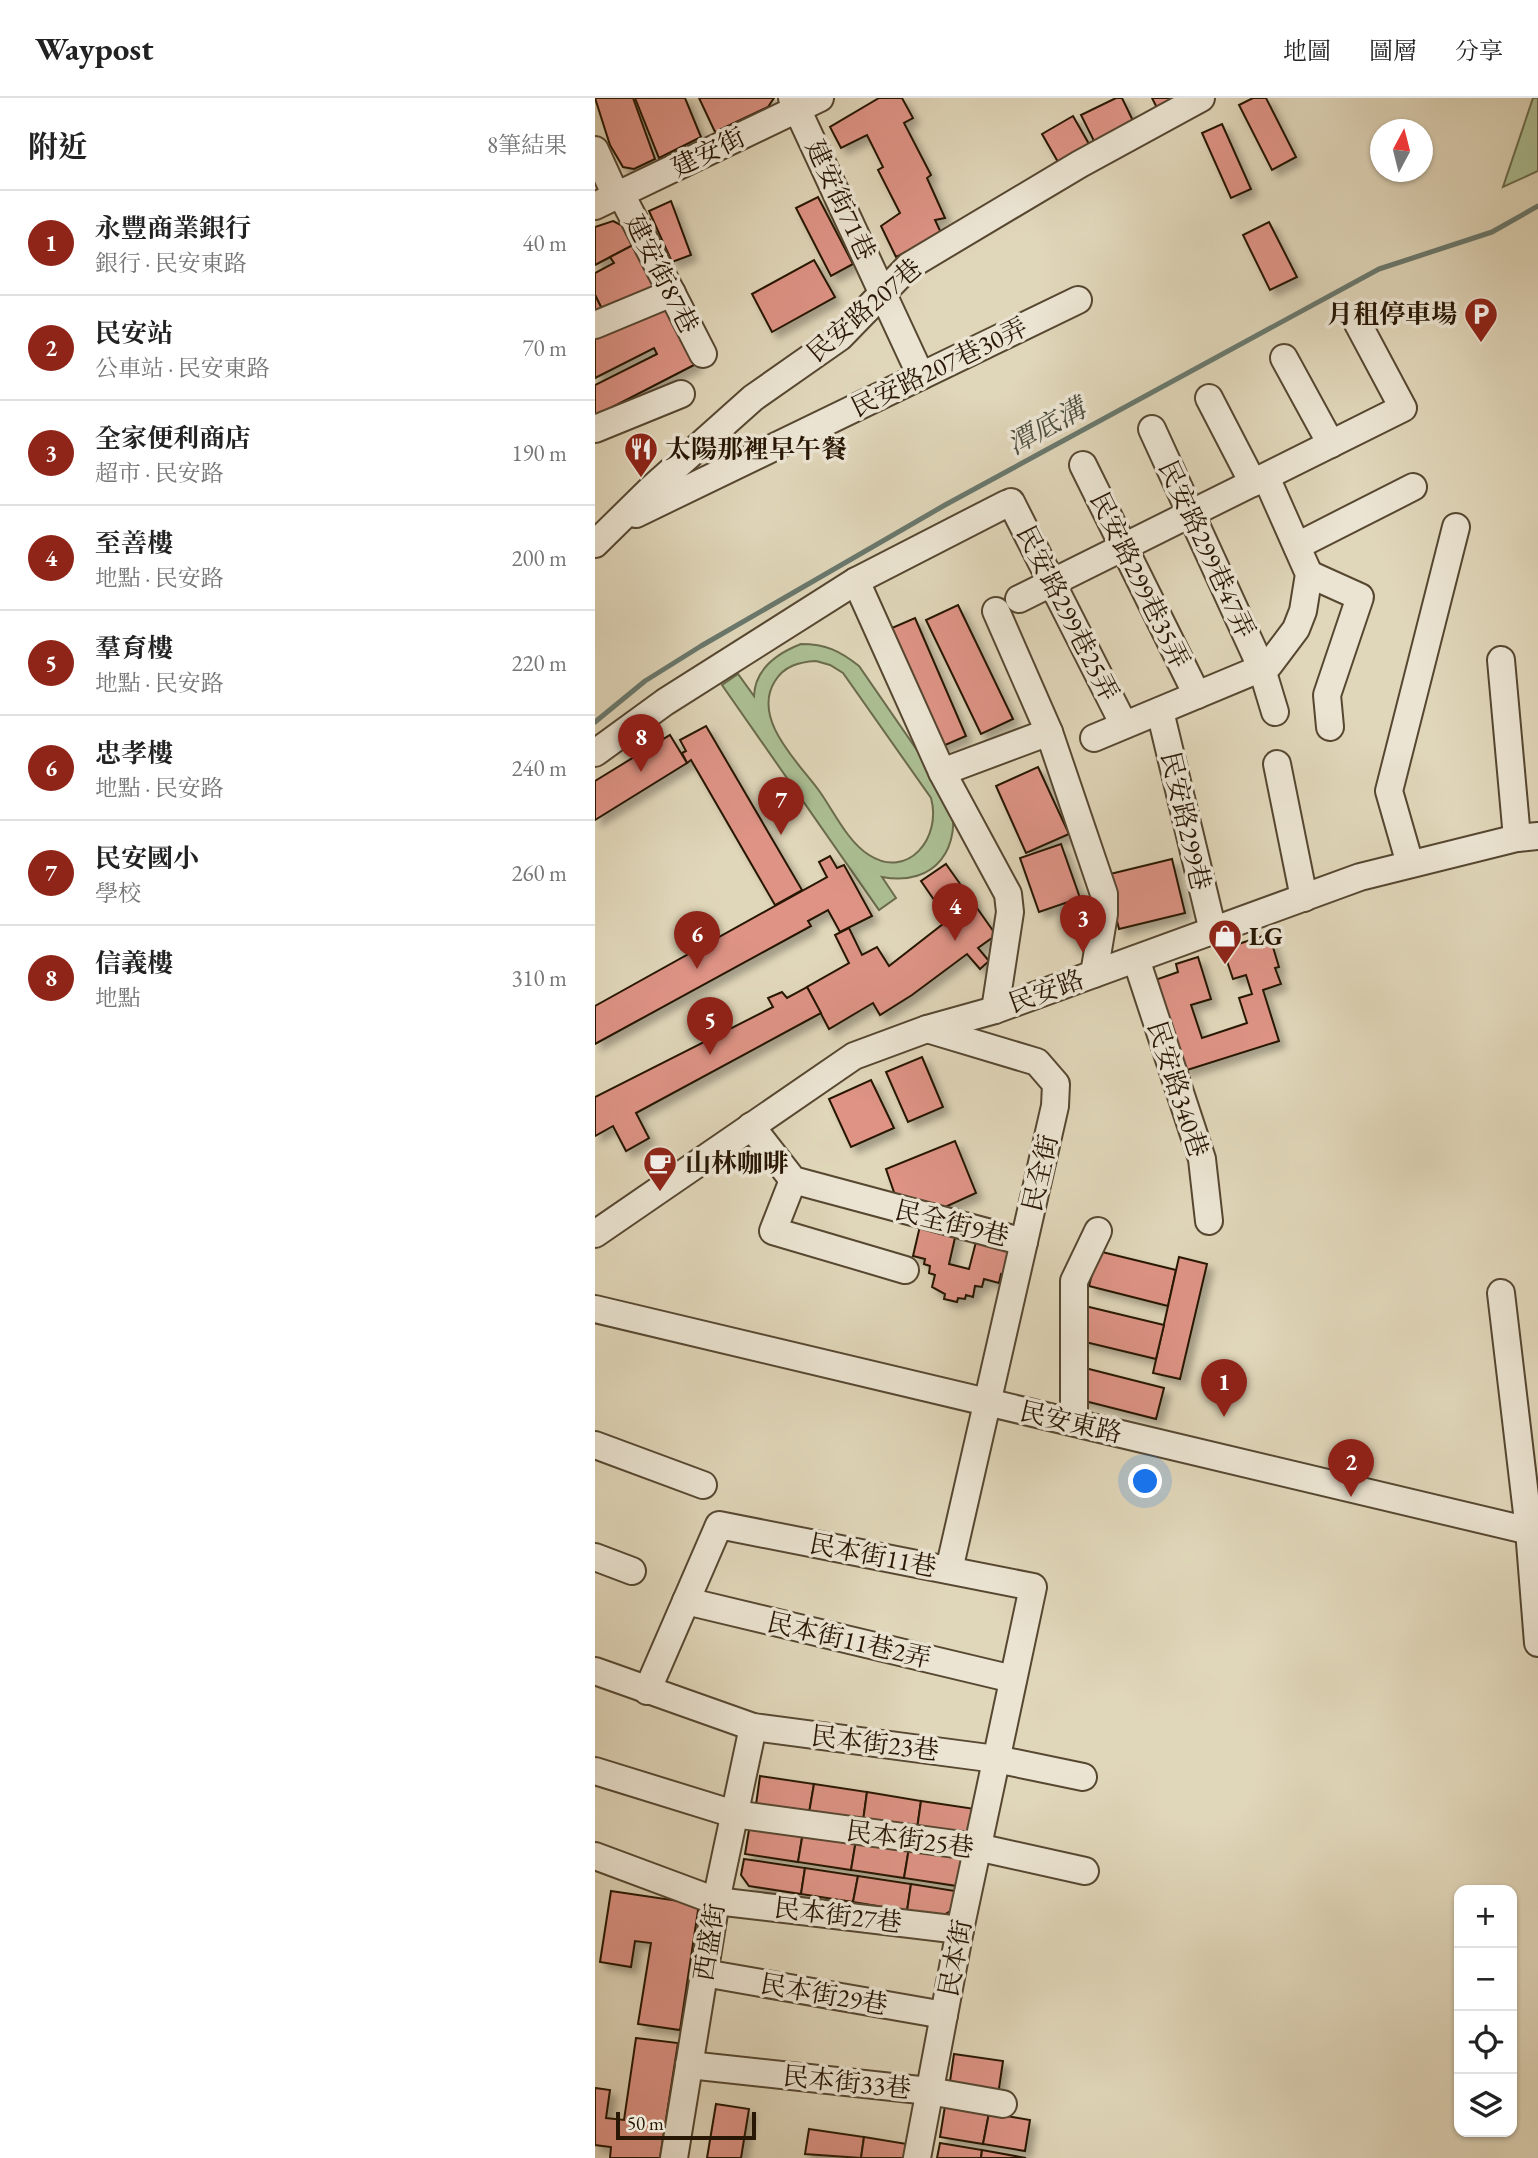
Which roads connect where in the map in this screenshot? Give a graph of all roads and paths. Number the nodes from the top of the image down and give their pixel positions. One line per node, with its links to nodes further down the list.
1 (1201, 98): 6 (street, 民安路207巷)
2 (803, 102): 4 (street, 建安街); 6 (street, 建安街71巷)
3 (595, 150): 4 (street, 建安街87巷)
4 (611, 199): 5 (street, 建安街87巷)
5 (672, 292): 9 (street); 10 (street, 建安街87巷)
6 (884, 292): 12 (street, 建安街71巷); 23 (street, 民安路207巷)
7 (1078, 300): 12 (street, 民安路207巷30弄)
8 (1356, 320): 17 (street)
9 (595, 326)
10 (703, 354)
11 (1284, 358): 17 (street)
12 (921, 376): 23 (street, 民安路207巷30弄)
13 (681, 394): 15 (street)
14 (1209, 398): 19 (street)
15 (595, 429)
16 (1151, 429): 21 (street, 民安路299巷47弄)
17 (1331, 444): 19 (street)
18 (1083, 465): 24 (street, 民安路299巷35弄)
19 (1260, 480): 21 (street); 25 (street)
20 (1413, 486): 25 (street)
21 (1191, 514): 24 (street); 30 (street, 民安路299巷47弄)
22 (1456, 527): 42 (street)
23 (600, 535)
24 (1126, 546): 28 (street); 31 (street, 民安路299巷35弄)
25 (1297, 547): 26 (street)
26 (1309, 574): 30 (street); 35 (street)
27 (856, 581): 28 (street, 民安路299巷25弄); 38 (street); 40 (street)
28 (1052, 583): 34 (street, 民安路299巷25弄); 36 (street)
29 (1501, 660): 41 (street)
30 (1262, 669): 31 (street); 33 (street, 民安路299巷47弄)
31 (1197, 695): 32 (street)
32 (1160, 710): 34 (street); 44 (street, 民安路299巷)
33 (1275, 712)
34 (1124, 725): 37 (street)
35 (1330, 727)
36 (1049, 732): 40 (street); 46 (street)
37 (1094, 738)
38 (595, 753)
39 (1277, 764): 43 (street)
40 (942, 772): 47 (street)
41 (1527, 837): 42 (street, 民安路)
42 (1410, 864): 43 (street, 民安路)
43 (1304, 898): 44 (street, 民安路)
44 (1213, 931): 45 (street, 民安路)
45 (1136, 959): 46 (street, 民安路); 51 (street, 民安路340巷)
46 (1094, 974): 47 (street, 民安路)
47 (995, 1010): 48 (street, 民安路)
48 (927, 1029): 49 (street, 民安路); 54 (street, 民全街)
49 (751, 1126): 50 (street); 53 (street, 民安路)
50 (793, 1180): 54 (street, 民全街9巷); 55 (street)
51 (1209, 1221)
52 (1098, 1231): 59 (street)
53 (595, 1234)
54 (1024, 1242): 58 (street, 民全街)
55 (905, 1270)
56 (1501, 1293): 62 (street)
57 (598, 1318): 58 (street, 民安東路)
58 (990, 1403): 59 (street, 民安東路); 64 (street, 民全街)
59 (1074, 1422): 62 (street, 民安東路)
60 (595, 1445): 61 (street)
61 (703, 1485)
62 (1534, 1532): 67 (street)
63 (595, 1557): 65 (street)
64 (949, 1570): 66 (street, 民本街11巷); 69 (street, 民本街11巷)
65 (632, 1571)
66 (686, 1601): 69 (street, 民本街11巷2弄); 70 (street, 民本街11巷)
67 (1538, 1643)
68 (595, 1671): 70 (street)
69 (1013, 1679): 72 (street, 民本街11巷)
70 (647, 1691): 71 (street)
71 (753, 1727): 72 (street, 民本街23巷); 75 (street, 西盛街)
72 (996, 1759): 74 (street, 民本街23巷); 76 (street, 民本街)
73 (595, 1771): 75 (street, 民本街25巷)
74 (1083, 1777)
75 (734, 1814): 76 (street, 民本街25巷); 79 (street, 西盛街)
76 (977, 1847): 78 (street, 民本街25巷); 80 (street, 民本街)
77 (595, 1858): 79 (street, 民本街27巷)
78 (1085, 1871)
79 (716, 1901): 80 (street, 民本街27巷); 81 (street, 西盛街)
80 (960, 1930): 82 (street, 民本街)
81 (704, 1973): 82 (street, 民本街29巷); 83 (street, 西盛街)
82 (944, 2015): 84 (street, 民本街)
83 (689, 2065): 84 (street, 民本街33巷); 86 (street, 西盛街)
84 (929, 2091): 85 (street, 民本街33巷); 87 (street, 民本街)
85 (1003, 2104)
86 (674, 2158)
87 (917, 2158)

